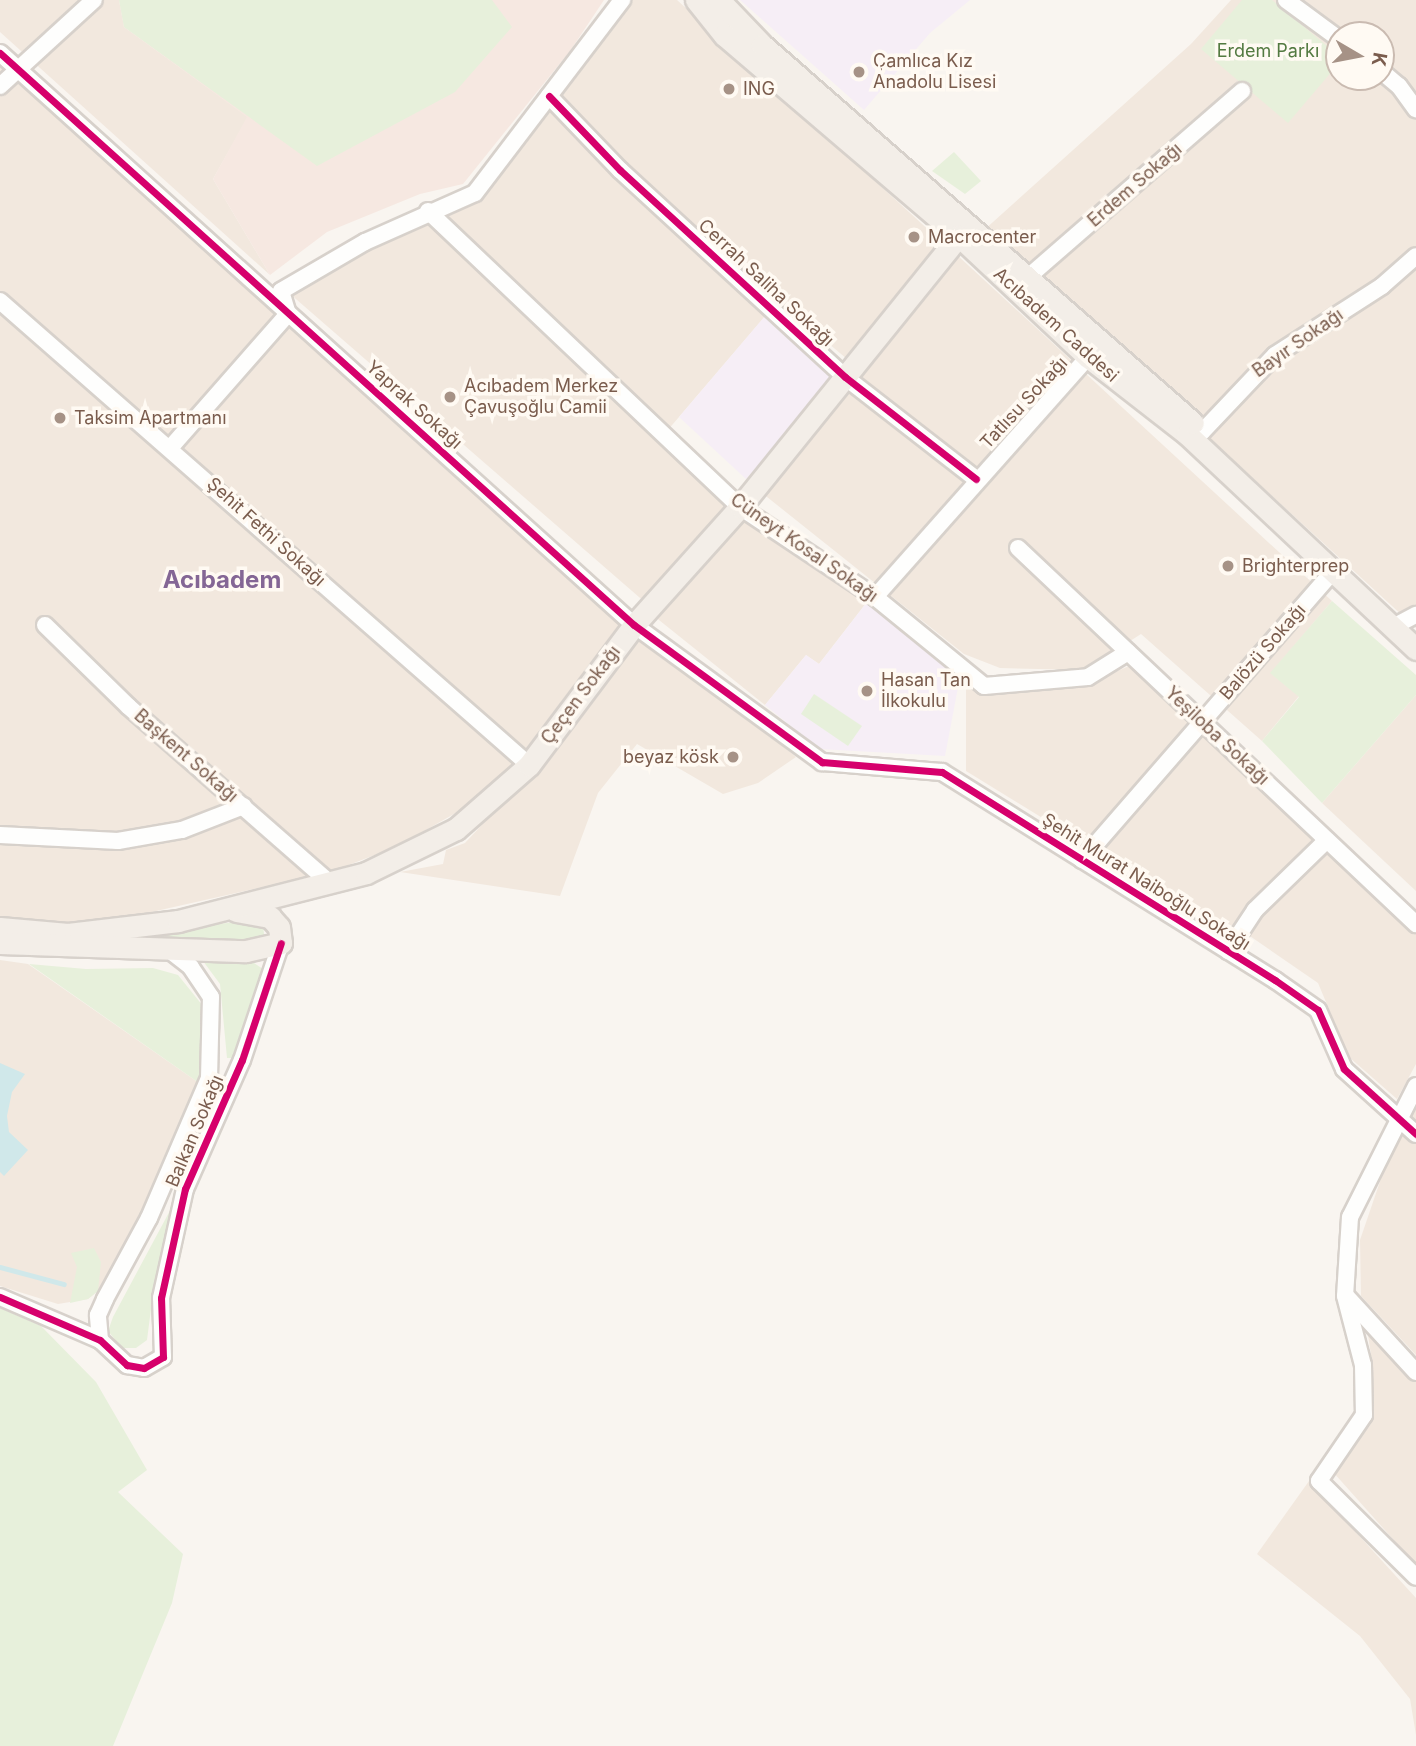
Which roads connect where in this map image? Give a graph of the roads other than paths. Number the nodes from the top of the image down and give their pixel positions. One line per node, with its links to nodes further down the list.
1 (94, 0): 8 (street)
2 (622, 0): 12 (street)
3 (696, 0): 15 (main road, Acıbadem Caddesi)
4 (719, 0): 17 (main road, Acıbadem Caddesi)
5 (1286, 0): 6 (street)
6 (1325, 29)
7 (0, 53): 8 (street, Yaprak Sokağı)
8 (16, 68): 10 (street); 19 (street, Yaprak Sokağı)
9 (1395, 83): 13 (street)
10 (0, 86)
11 (1242, 91): 17 (street, Erdem Sokağı)
12 (549, 96): 14 (street); 21 (street, Cerrah Saliha Sokağı)
13 (1416, 109)
14 (428, 211): 19 (street); 25 (street, Cüneyt Kosal Sokağı)
15 (959, 236): 20 (main road, Acıbadem Caddesi); 21 (main road, Çeçen Sokağı)
16 (1416, 256): 22 (street, Bayır Sokağı)
17 (1027, 278): 22 (main road, Acıbadem Caddesi)
18 (0, 301): 23 (street, Şehit Fethi Sokağı)
19 (288, 314): 23 (street); 31 (street, Yaprak Sokağı)
20 (1087, 357): 22 (main road, Acıbadem Caddesi); 24 (street, Tatlısu Sokağı)
21 (845, 377): 24 (street, Cerrah Saliha Sokağı); 25 (main road, Çeçen Sokağı)
22 (1194, 433): 27 (main road, Acıbadem Caddesi); 29 (main road, Acıbadem Caddesi)
23 (171, 447): 36 (street, Şehit Fethi Sokağı)
24 (976, 479): 28 (street, Tatlısu Sokağı)
25 (740, 507): 28 (street, Cüneyt Kosal Sokağı); 31 (main road, Çeçen Sokağı)
26 (1018, 548): 33 (street, Yeşiloba Sokağı)
27 (1333, 571): 29 (main road, Acıbadem Caddesi); 34 (street, Balözü Sokağı)
28 (875, 597): 33 (street, Cüneyt Kosal Sokağı)
29 (1408, 623): 32 (main road, Acıbadem Caddesi)
30 (46, 625): 37 (street, Başkent Sokağı)
31 (634, 625): 35 (street, Yaprak Sokağı); 36 (main road, Çeçen Sokağı)
32 (1416, 649)
33 (1128, 652): 34 (street, Yeşiloba Sokağı)
34 (1203, 723): 39 (street, Yeşiloba Sokağı); 40 (street, Balözü Sokağı)
35 (822, 762): 40 (street, Şehit Murat Naiboğlu Sokağı)
36 (529, 765): 41 (main road, Çeçen Sokağı)
37 (244, 806): 38 (street); 41 (street, Başkent Sokağı)
38 (0, 835)
39 (1327, 840): 44 (street, Yeşiloba Sokağı); 49 (street)
40 (1082, 860): 49 (street, Şehit Murat Naiboğlu Sokağı)
41 (330, 883): 42 (main road, Çeçen Sokağı)
42 (293, 891): 43 (main road, Çeçen Sokağı); 47 (main road)
43 (229, 910): 45 (main road, Çeçen Sokağı); 47 (main road, Çeçen Sokağı)
44 (1416, 924)
45 (0, 928)
46 (0, 943): 48 (main road)
47 (281, 943): 48 (main road); 55 (street, Balkan Sokağı)
48 (162, 945): 55 (street, Balkan Sokağı)
49 (1228, 951): 51 (street, Şehit Murat Naiboğlu Sokağı)
50 (1416, 1086): 51 (street)
51 (1399, 1116): 52 (street, Şehit Murat Naiboğlu Sokağı); 53 (street)
52 (1416, 1134)
53 (1345, 1296): 56 (street); 57 (street)
54 (0, 1297): 55 (street)
55 (100, 1340)
56 (1416, 1372)
57 (1416, 1577)

